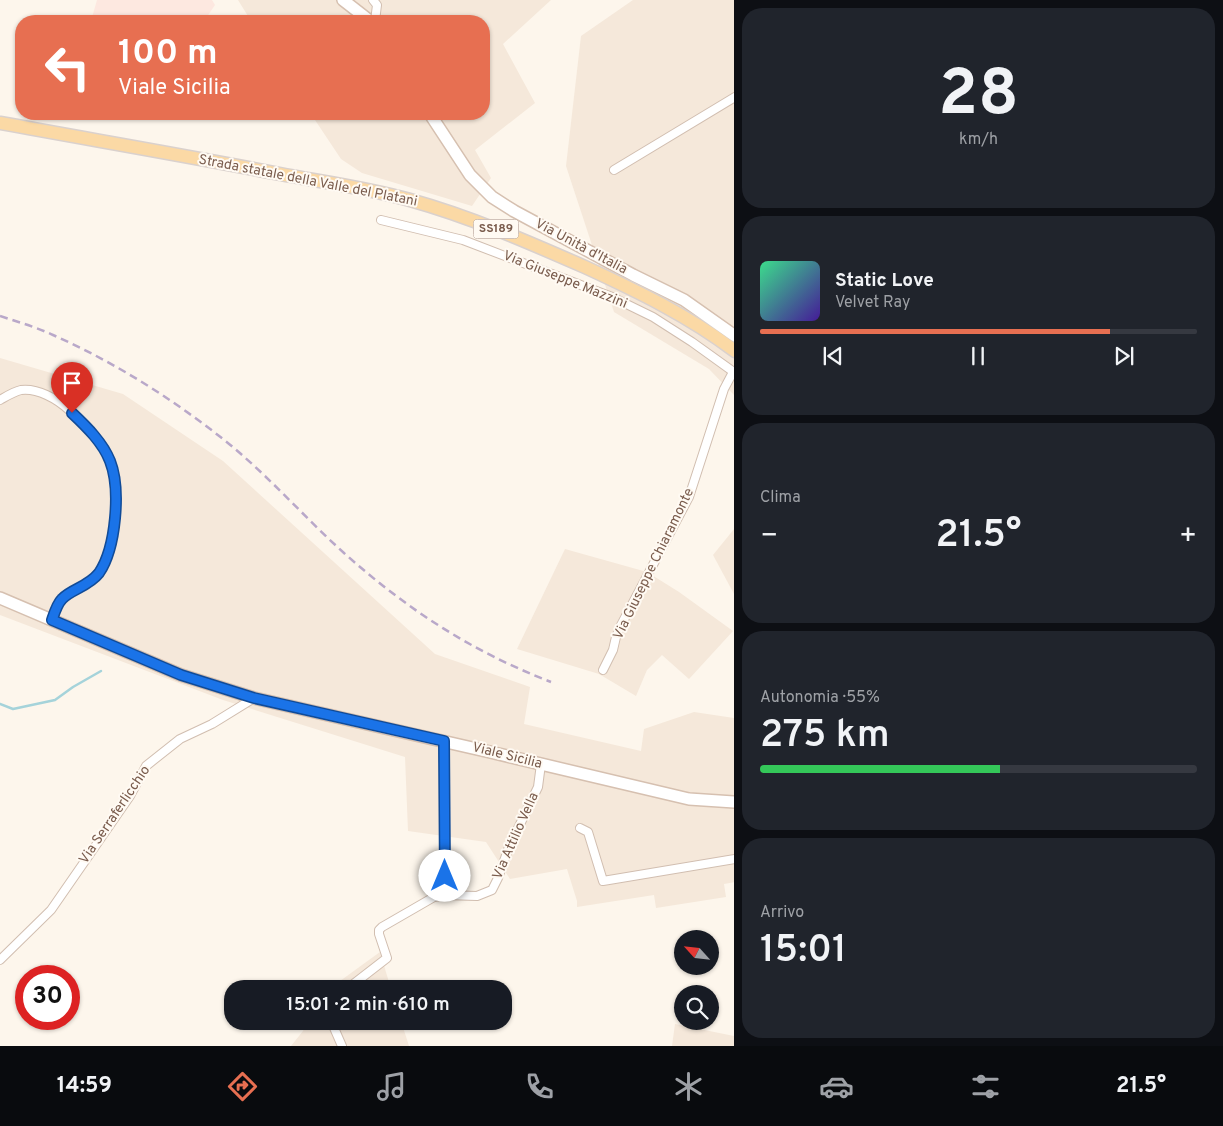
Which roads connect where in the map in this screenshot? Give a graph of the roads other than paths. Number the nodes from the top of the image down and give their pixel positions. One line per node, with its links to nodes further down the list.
1 (343, 0): 3 (street)
2 (373, 0): 4 (street)
3 (362, 15)
4 (376, 15)
5 (734, 97): 8 (street)
6 (434, 120): 10 (street, Via Unità d'Italia)
7 (0, 123): 11 (main road, Strada statale della Valle del Platani / SS189)
8 (614, 170)
9 (381, 220): 12 (street, Via Giuseppe Mazzini)
10 (734, 336)
11 (734, 351)
12 (734, 373): 16 (street, Via Giuseppe Chiaramonte)
13 (0, 400): 15 (street)
14 (0, 598): 15 (street, Viale Sicilia)
15 (52, 620): 17 (street, Viale Sicilia)
16 (603, 670)
17 (254, 698): 18 (street, Viale Sicilia); 24 (street, Via Serraferlicchio)
18 (444, 741): 19 (street, Viale Sicilia); 23 (street)
19 (541, 764): 20 (street, Viale Sicilia); 23 (street, Via Attilio Vella)
20 (734, 802)
21 (580, 828): 22 (street)
22 (734, 859)
23 (445, 895): 25 (street, Via Attilio Vella)
24 (0, 960)
25 (359, 980)
26 (335, 1030): 27 (street)
27 (342, 1046)

